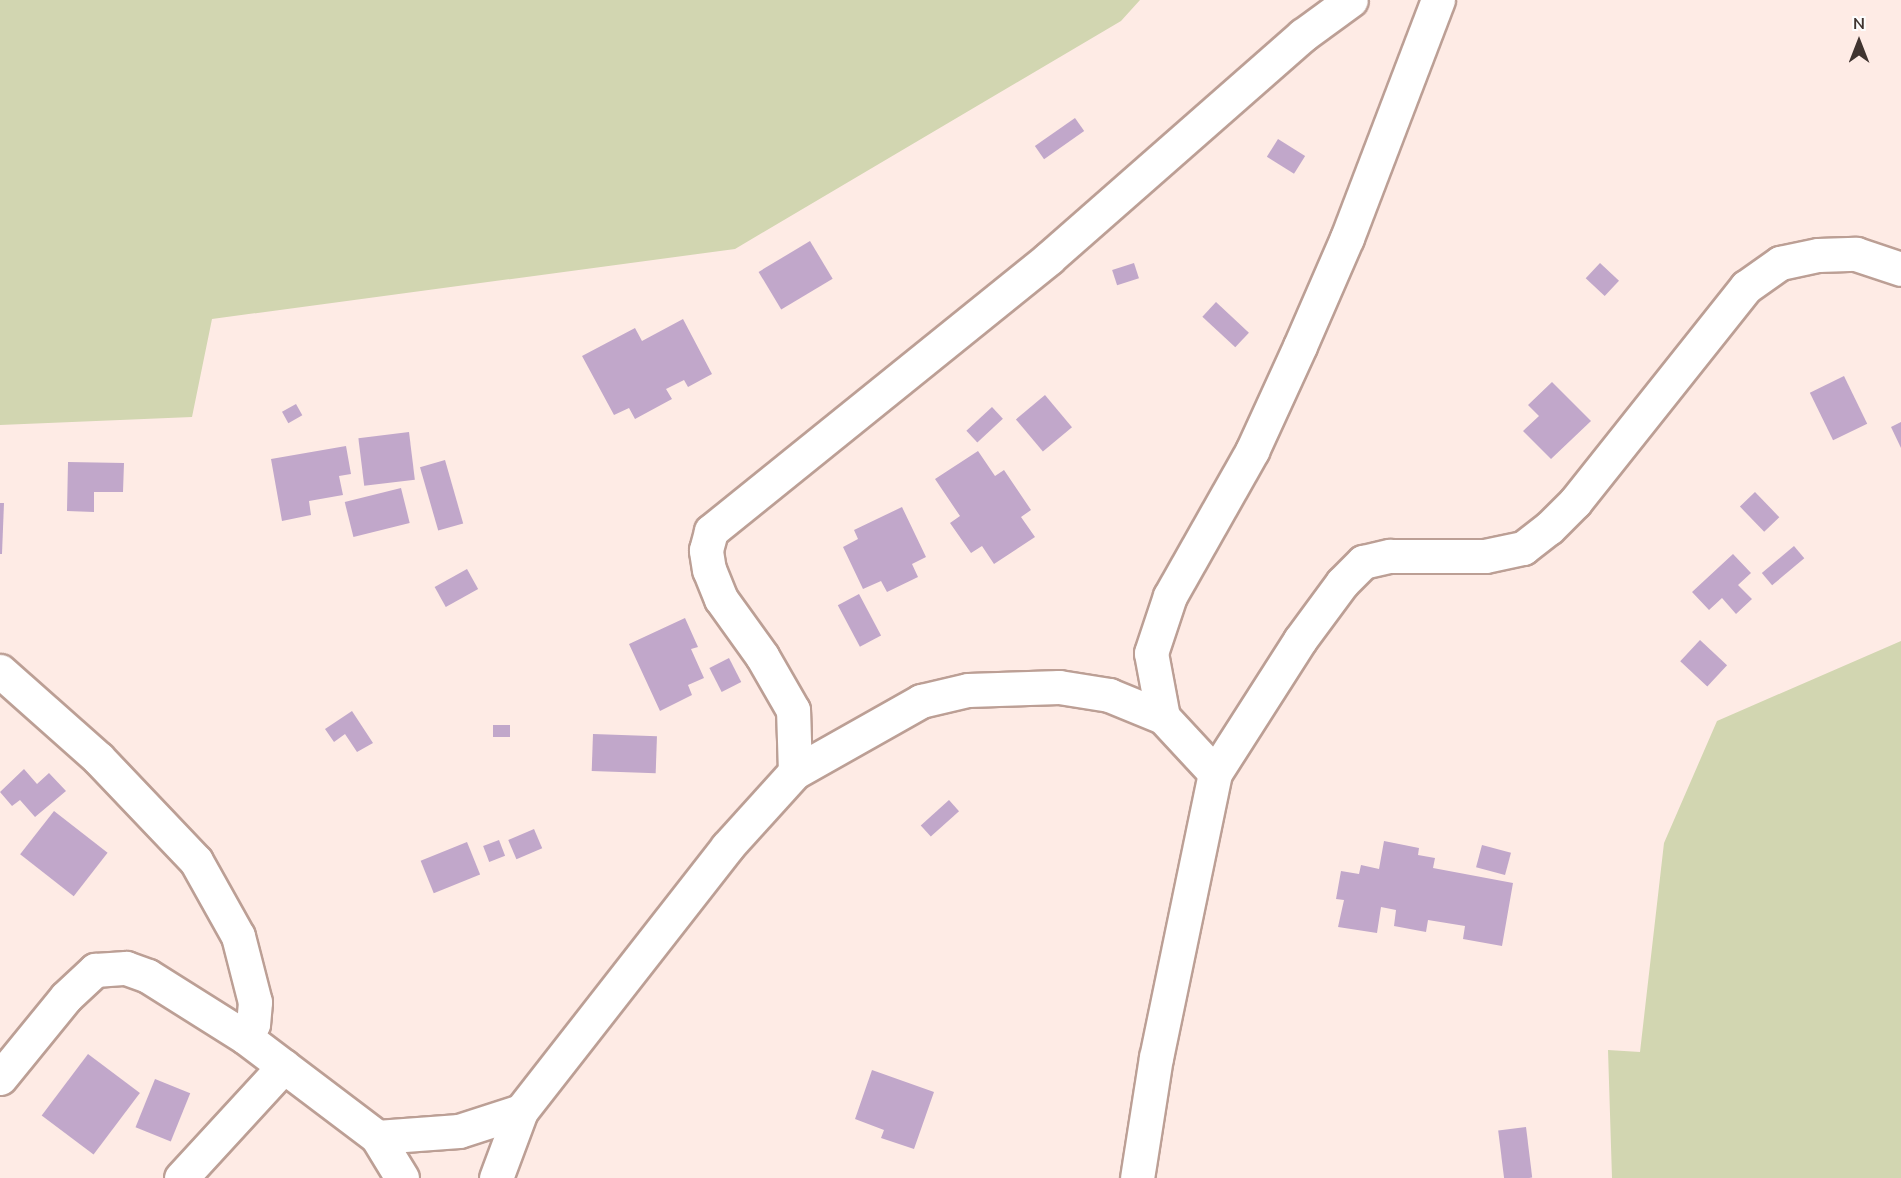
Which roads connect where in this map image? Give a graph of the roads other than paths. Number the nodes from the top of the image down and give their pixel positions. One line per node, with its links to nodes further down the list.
1 (1351, 0): 6 (street)
2 (1438, 0): 5 (street)
3 (1901, 270): 7 (street)
4 (0, 671): 8 (street)
5 (1163, 717): 6 (street); 7 (street)
6 (795, 772): 11 (street)
7 (1215, 773): 16 (street)
8 (244, 1037): 9 (street); 10 (street)
9 (284, 1065): 12 (street); 13 (street)
10 (0, 1078)
11 (520, 1111): 12 (street); 15 (street)
12 (377, 1137): 14 (street)
13 (181, 1178)
14 (402, 1178)
15 (496, 1178)
16 (1137, 1178)

